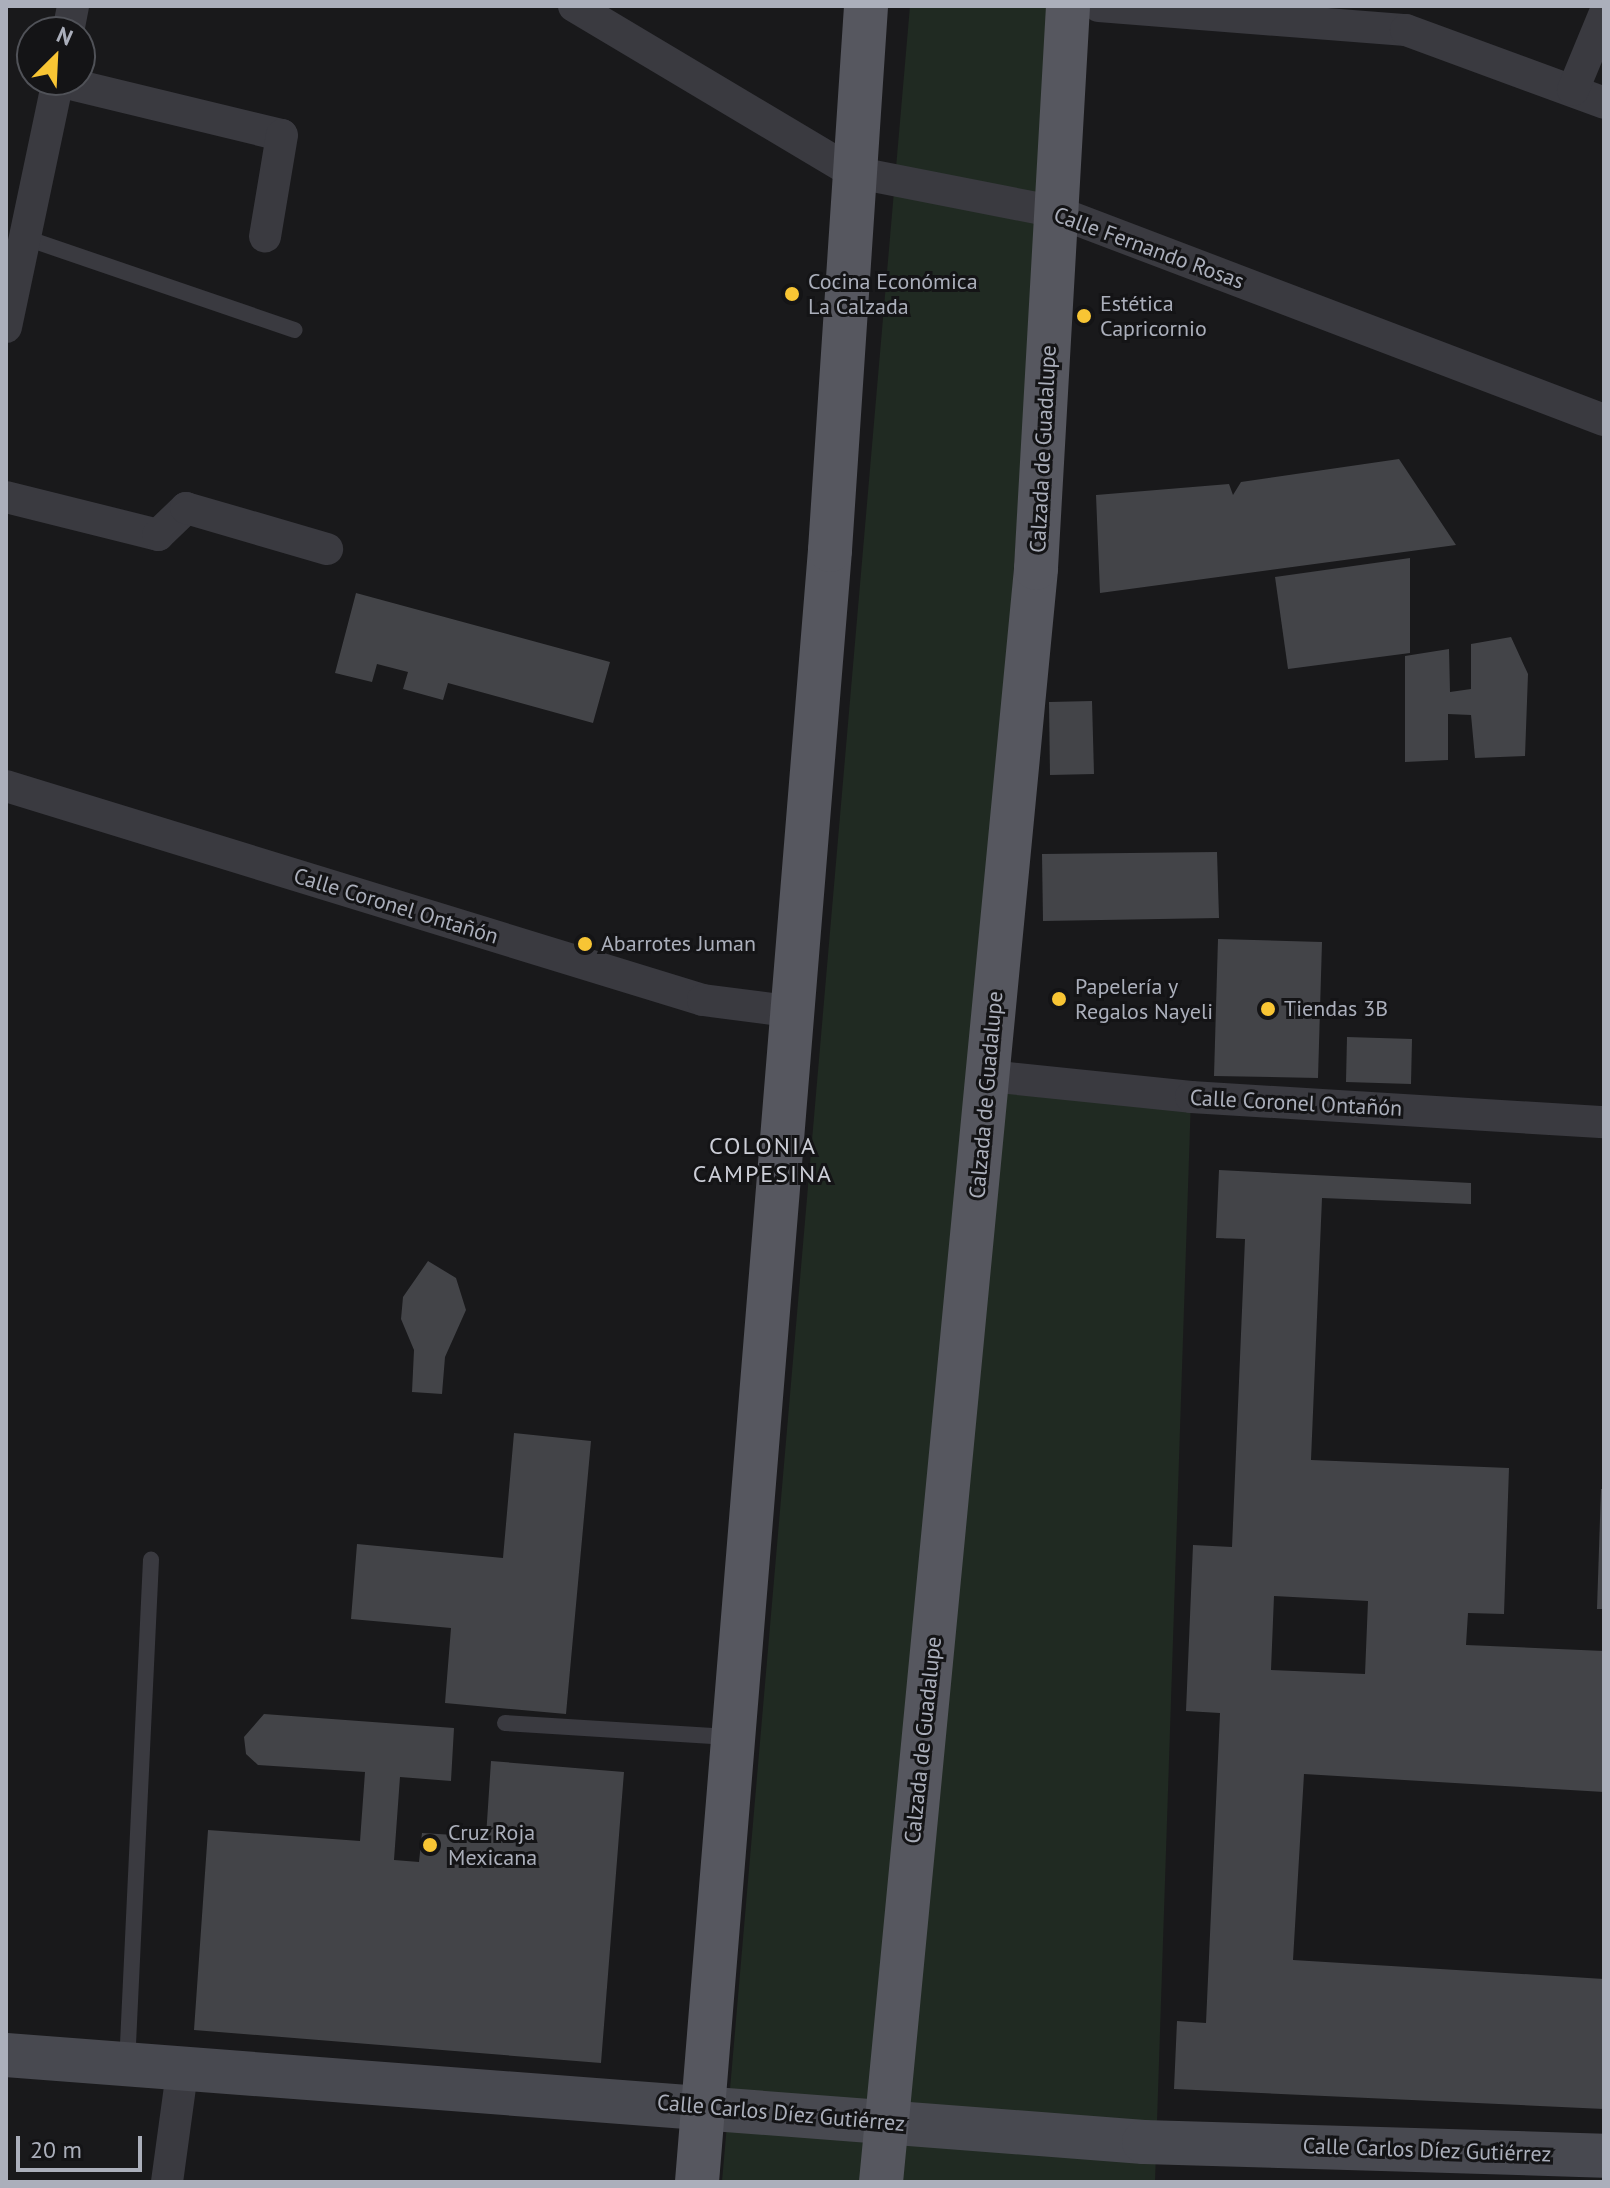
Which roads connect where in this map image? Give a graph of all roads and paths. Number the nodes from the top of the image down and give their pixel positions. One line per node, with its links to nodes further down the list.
1 (574, 6): 10 (street, Calle Fernando Rosas)
2 (866, 6): 10 (main road)
3 (1068, 6): 11 (main road, Calzada de Guadalupe)
4 (1099, 6): 7 (street)
5 (1604, 15): 7 (street)
6 (96, 89): 13 (street)
7 (1573, 90): 9 (street)
8 (54, 96): 12 (street)
9 (1604, 103)
10 (853, 172): 11 (street, Calle Fernando Rosas); 20 (main road)
11 (1057, 212): 16 (street, Calle Fernando Rosas); 21 (main road, Calzada de Guadalupe)
12 (23, 237): 14 (street); 15 (lane)
13 (265, 237)
14 (6, 327)
15 (294, 330)
16 (1604, 420)
17 (6, 497): 18 (street)
18 (327, 549)
19 (6, 786): 20 (street, Calle Coronel Ontañón)
20 (788, 1011): 25 (main road)
21 (989, 1076): 22 (street, Calle Coronel Ontañón); 30 (main road, Calzada de Guadalupe)
22 (1604, 1122)
23 (151, 1560): 27 (lane)
24 (505, 1723): 25 (lane)
25 (729, 1737): 29 (main road)
26 (6, 2055): 27 (street, Calle Carlos Díez Gutiérrez)
27 (127, 2066): 28 (street, Calle Carlos Díez Gutiérrez)
28 (182, 2073): 29 (street, Calle Carlos Díez Gutiérrez); 32 (street)
29 (702, 2104): 30 (street, Calle Carlos Díez Gutiérrez); 33 (main road)
30 (884, 2123): 31 (street, Calle Carlos Díez Gutiérrez); 34 (main road, Calzada de Guadalupe)
31 (1604, 2156)
32 (167, 2182)
33 (697, 2182)
34 (881, 2182)

